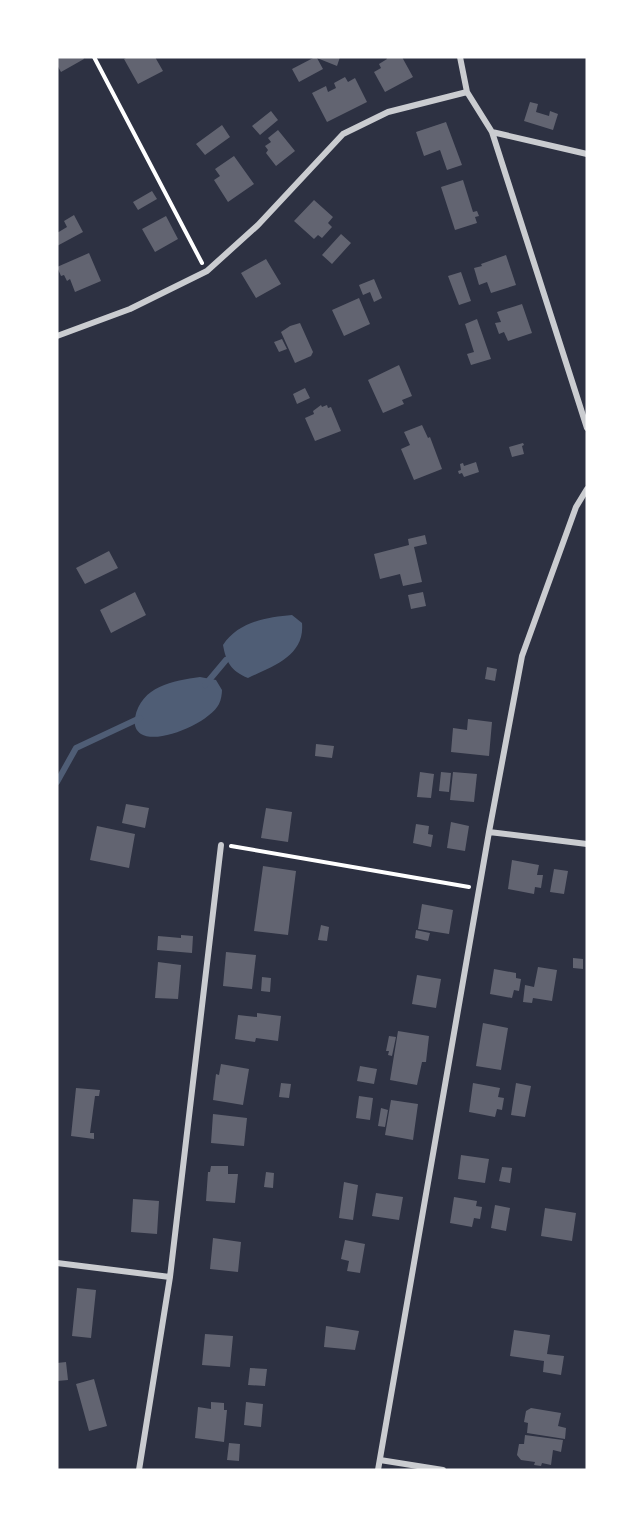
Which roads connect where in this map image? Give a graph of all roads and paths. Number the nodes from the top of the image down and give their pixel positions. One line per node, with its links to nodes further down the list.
1 (94, 57): 6 (path)
2 (460, 57): 3 (street)
3 (467, 92): 4 (street); 6 (street)
4 (492, 132): 5 (street); 8 (street)
5 (587, 154)
6 (207, 271): 7 (street)
7 (57, 336)
8 (587, 428)
9 (587, 489): 10 (street)
10 (489, 832): 11 (street); 13 (street)
11 (587, 844)
12 (221, 845): 13 (path); 15 (street)
13 (479, 888): 16 (street)
14 (57, 1263): 15 (street)
15 (170, 1277): 17 (street)
16 (380, 1460): 18 (street); 19 (street)
17 (139, 1470)
18 (378, 1470)
19 (443, 1470)

